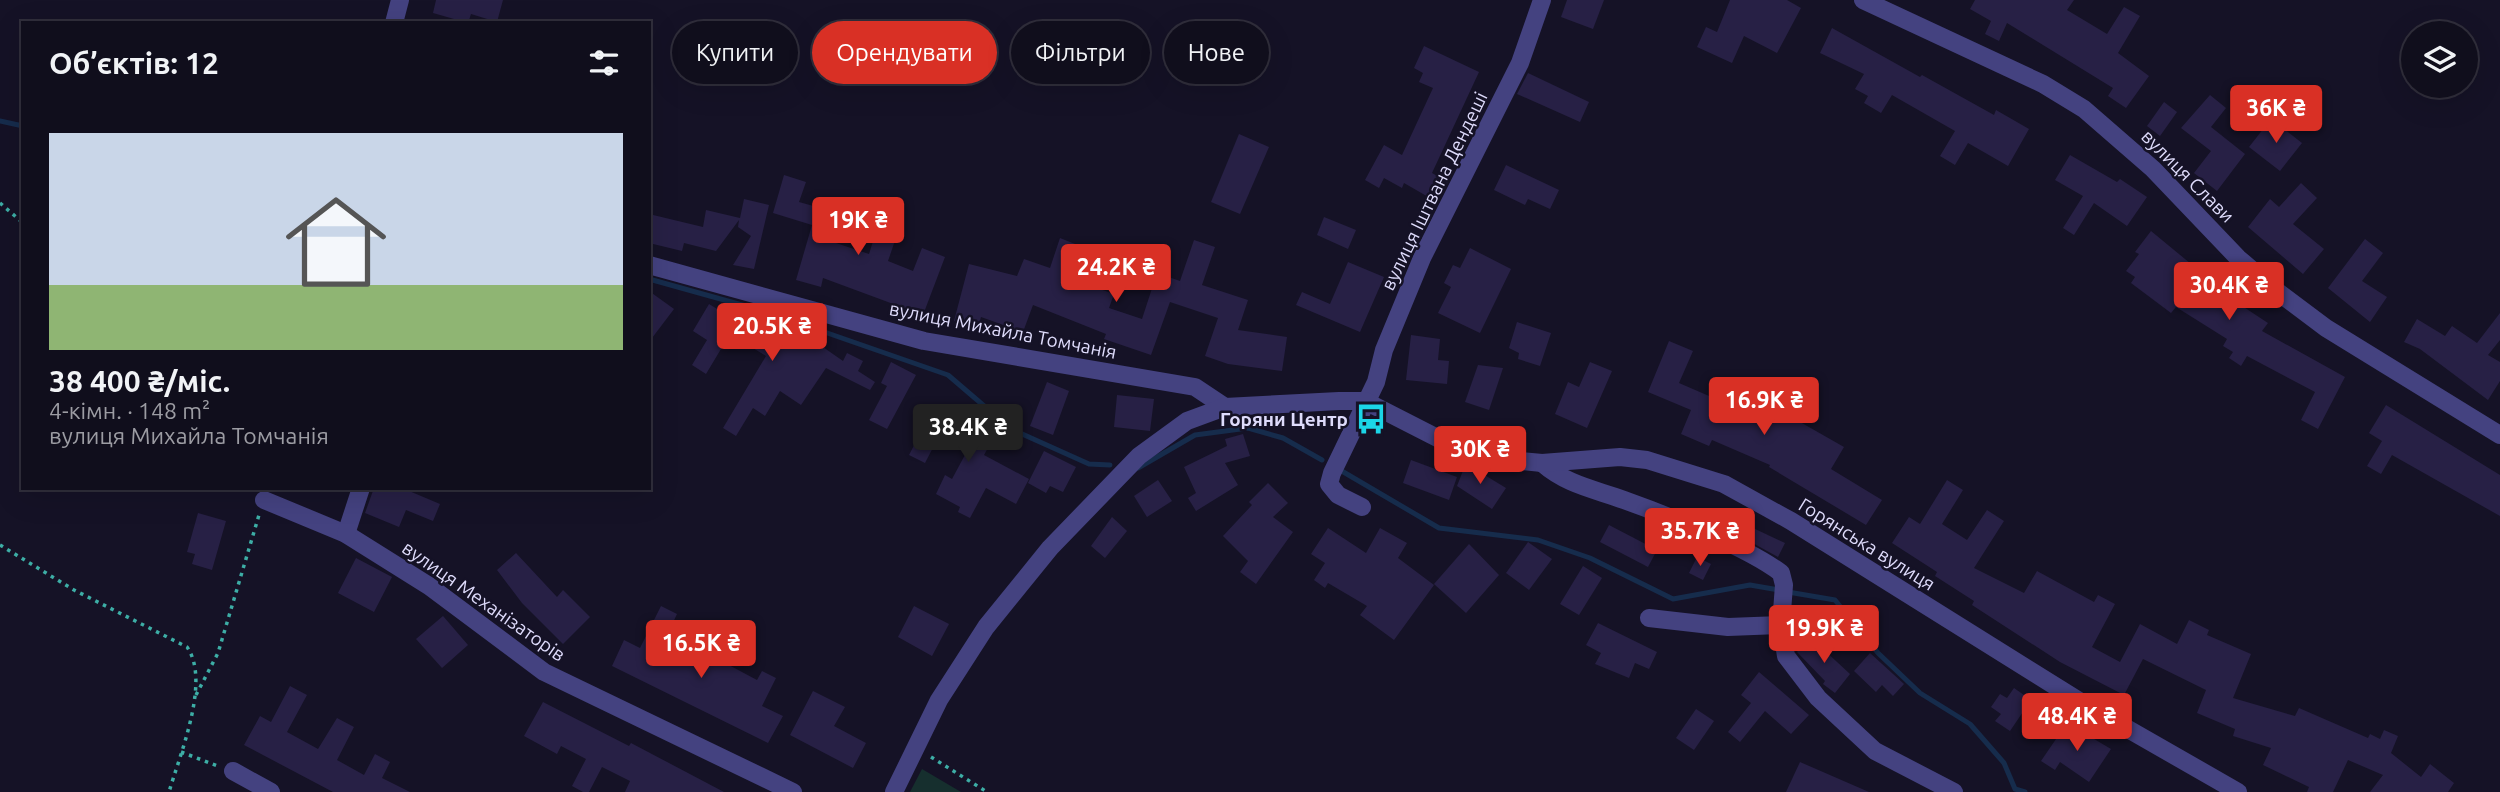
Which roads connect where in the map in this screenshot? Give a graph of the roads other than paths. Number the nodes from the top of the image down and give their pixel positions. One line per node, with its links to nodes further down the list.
1 (400, 0): 4 (street)
2 (1863, 0): 8 (street, вулиця Слави)
3 (1537, 2): 6 (street, вулиця Іштвана Дендеші)
4 (395, 21)
5 (651, 266): 7 (street, вулиця Михайла Томчанія)
6 (1365, 401): 7 (street); 9 (street, Горянська вулиця); 12 (street, вулиця Іштвана Дендеші)
7 (1225, 407): 19 (street)
8 (2500, 435)
9 (1542, 463): 15 (street); 21 (street, Горянська вулиця)
10 (360, 490): 13 (street)
11 (264, 500): 13 (street, вулиця Механізаторів)
12 (1362, 507)
13 (345, 534): 18 (street, вулиця Механізаторів)
14 (1649, 618): 15 (street)
15 (1782, 625): 20 (street)
16 (233, 771): 17 (street)
17 (271, 792)
18 (793, 792)
19 (894, 792)
20 (1954, 792)
21 (2238, 792)

